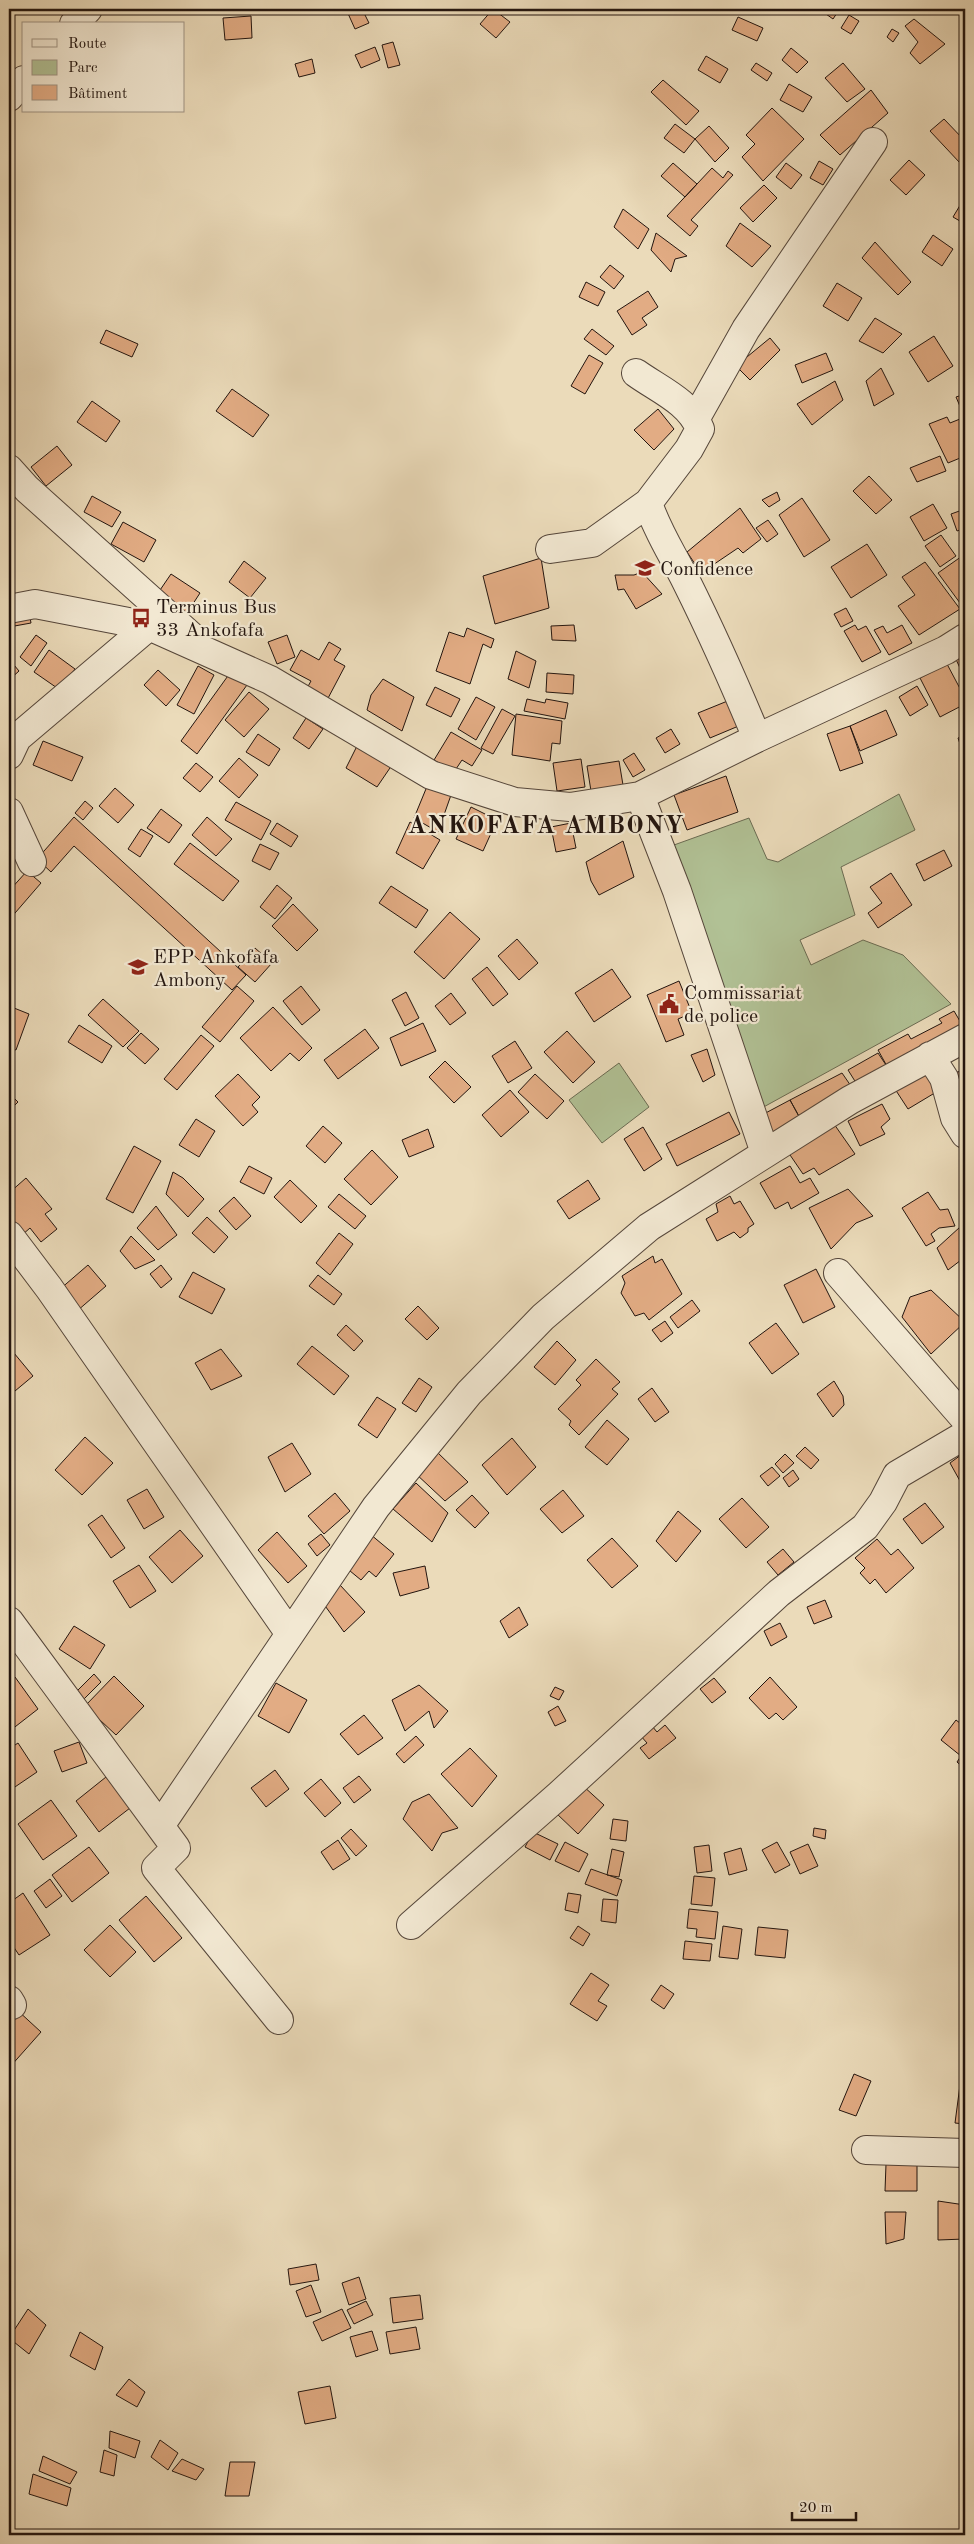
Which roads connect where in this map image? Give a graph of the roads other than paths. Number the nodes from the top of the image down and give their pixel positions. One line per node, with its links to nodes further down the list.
1 (88, 9): 2 (street)
2 (76, 22)
3 (22, 82): 4 (street)
4 (9, 96)
5 (873, 142): 7 (street)
6 (636, 373): 7 (street)
7 (696, 418): 9 (street)
8 (9, 469): 14 (street)
9 (648, 503): 10 (street); 15 (street)
10 (550, 549)
11 (9, 609): 12 (street)
12 (149, 626): 14 (street); 16 (street)
13 (965, 638): 15 (street)
14 (210, 653): 17 (street)
15 (757, 738): 17 (street)
16 (9, 755)
17 (640, 796): 23 (street)
18 (9, 812): 19 (street)
19 (32, 862)
20 (965, 1038): 21 (street)
21 (930, 1056): 22 (street); 23 (street)
22 (965, 1134)
23 (765, 1153): 29 (street)
24 (9, 1234): 29 (street)
25 (838, 1273): 26 (street)
26 (965, 1419)
27 (965, 1434): 31 (street)
28 (9, 1621): 30 (street)
29 (290, 1634): 30 (street)
30 (160, 1826): 32 (street)
31 (410, 1925)
32 (279, 2020)
33 (866, 2150): 34 (street)
34 (965, 2153)

